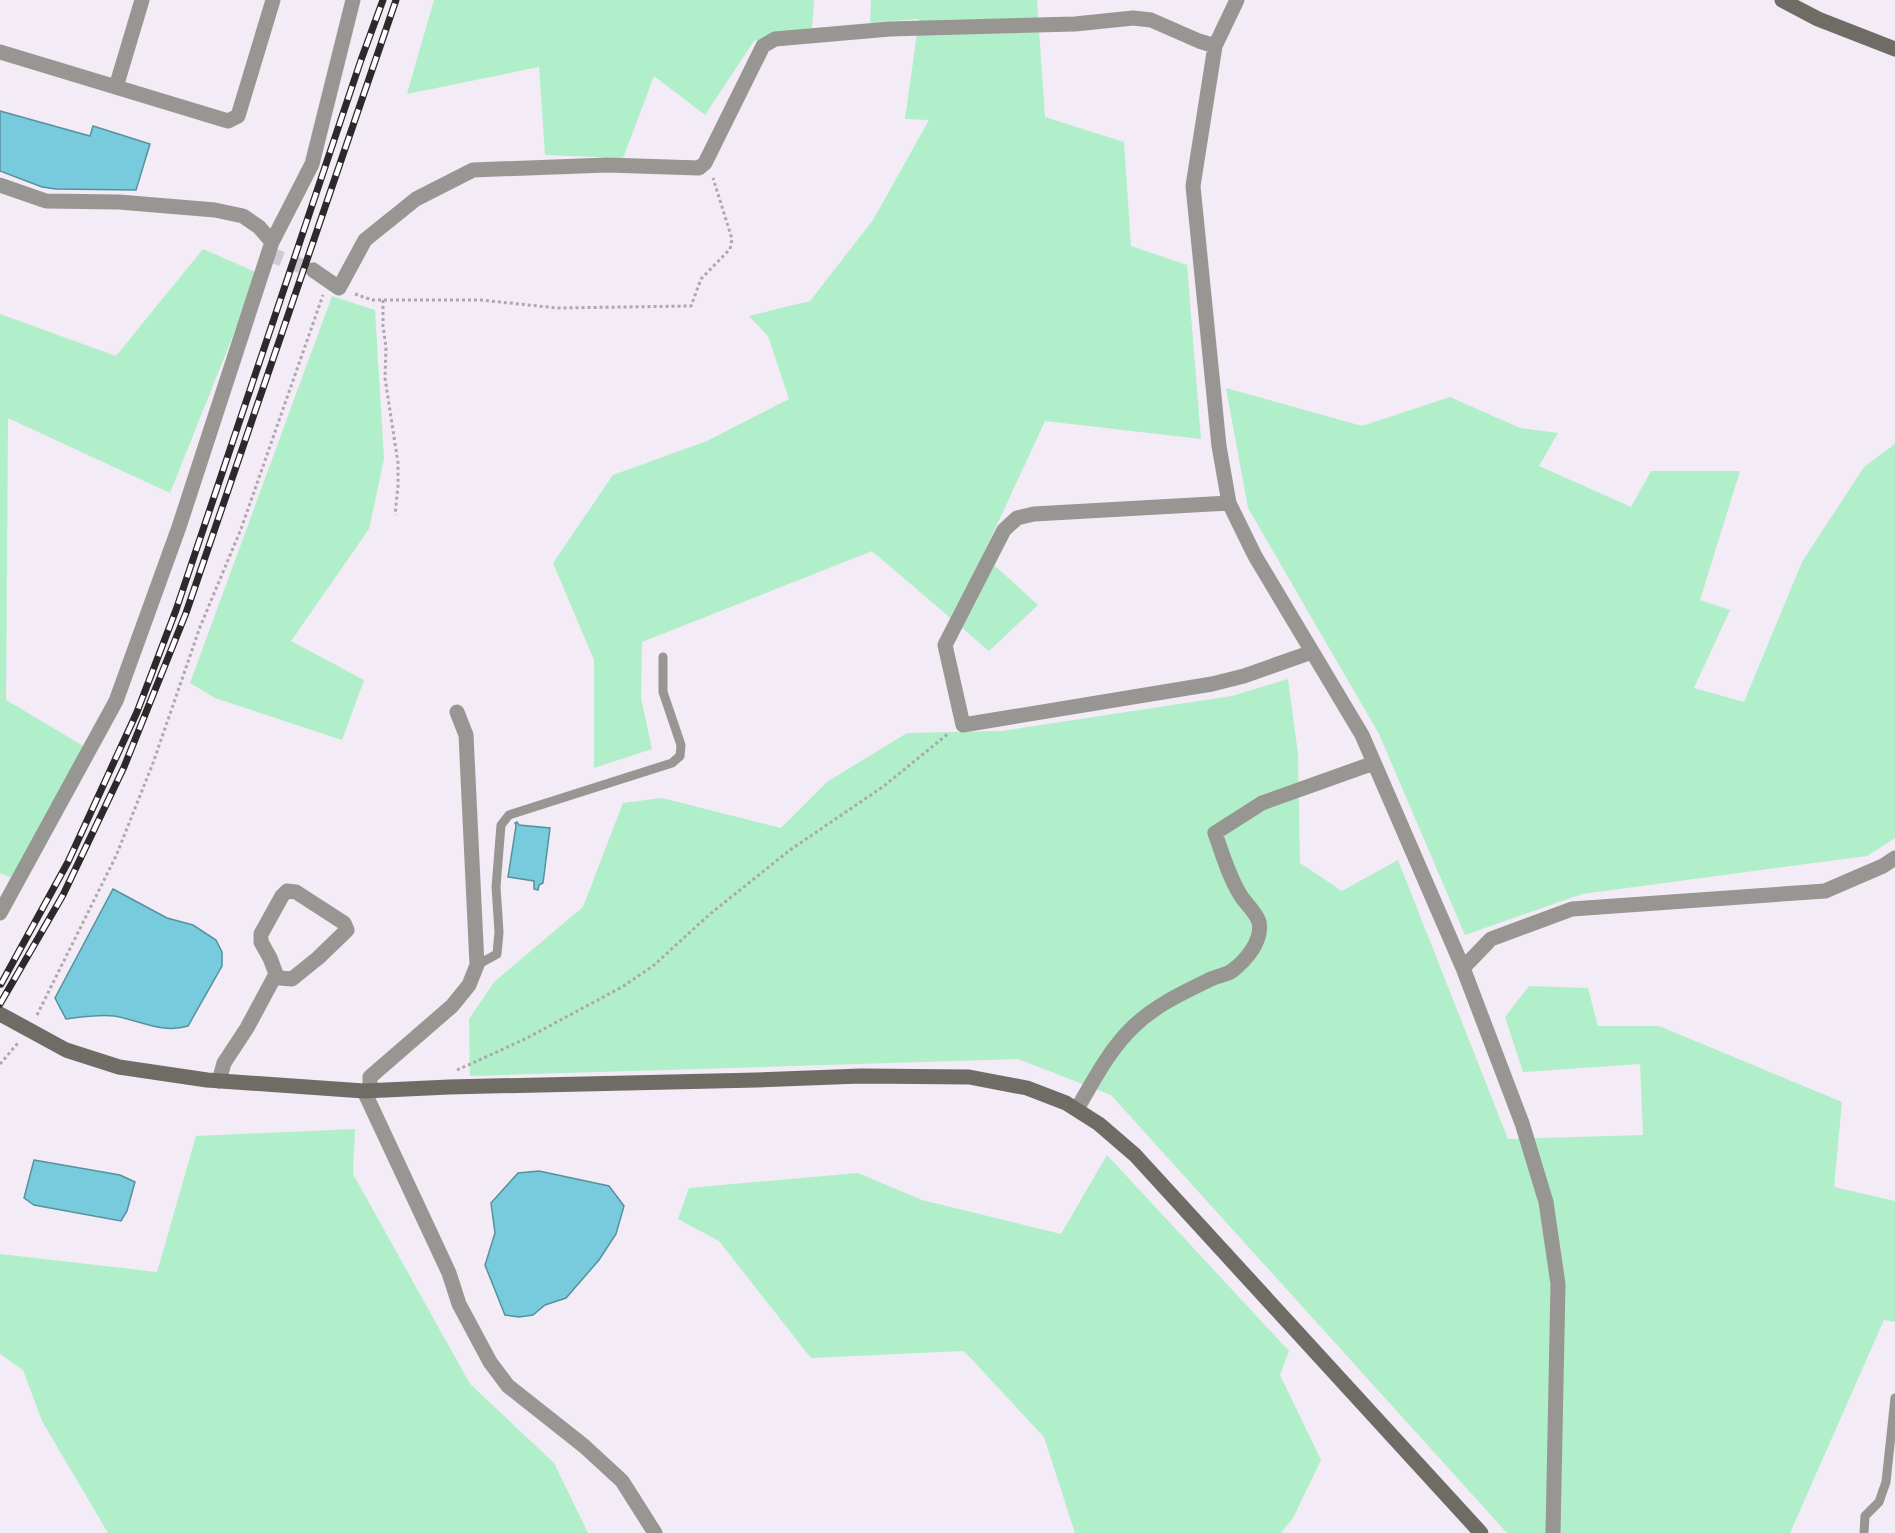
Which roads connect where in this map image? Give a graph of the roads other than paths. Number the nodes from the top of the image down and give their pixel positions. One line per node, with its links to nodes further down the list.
1 (142, 0): 9 (street)
2 (273, 0): 9 (street)
3 (353, 0): 11 (street)
4 (1237, 0): 6 (street)
5 (1782, 0): 7 (street)
6 (1215, 46): 12 (street); 13 (street)
7 (1895, 49)
8 (0, 52): 9 (street)
9 (116, 87)
10 (0, 185): 11 (street)
11 (272, 242): 19 (street)
12 (313, 270)
13 (1229, 503): 14 (street); 14 (street)
14 (1312, 652): 17 (street)
15 (663, 657): 20 (lane)
16 (457, 712): 20 (street)
17 (1374, 763): 21 (street); 26 (street)
18 (1895, 858): 21 (street)
19 (0, 913)
20 (477, 964): 25 (street)
21 (1463, 968): 30 (street)
22 (276, 974): 22 (street); 24 (street)
23 (0, 1014): 24 (street)
24 (219, 1081): 25 (street)
25 (367, 1091): 26 (street); 28 (street)
26 (1077, 1109): 29 (street)
27 (1895, 1398): 31 (lane)
28 (655, 1533)
29 (1481, 1533)
30 (1553, 1533)
31 (1864, 1533)

